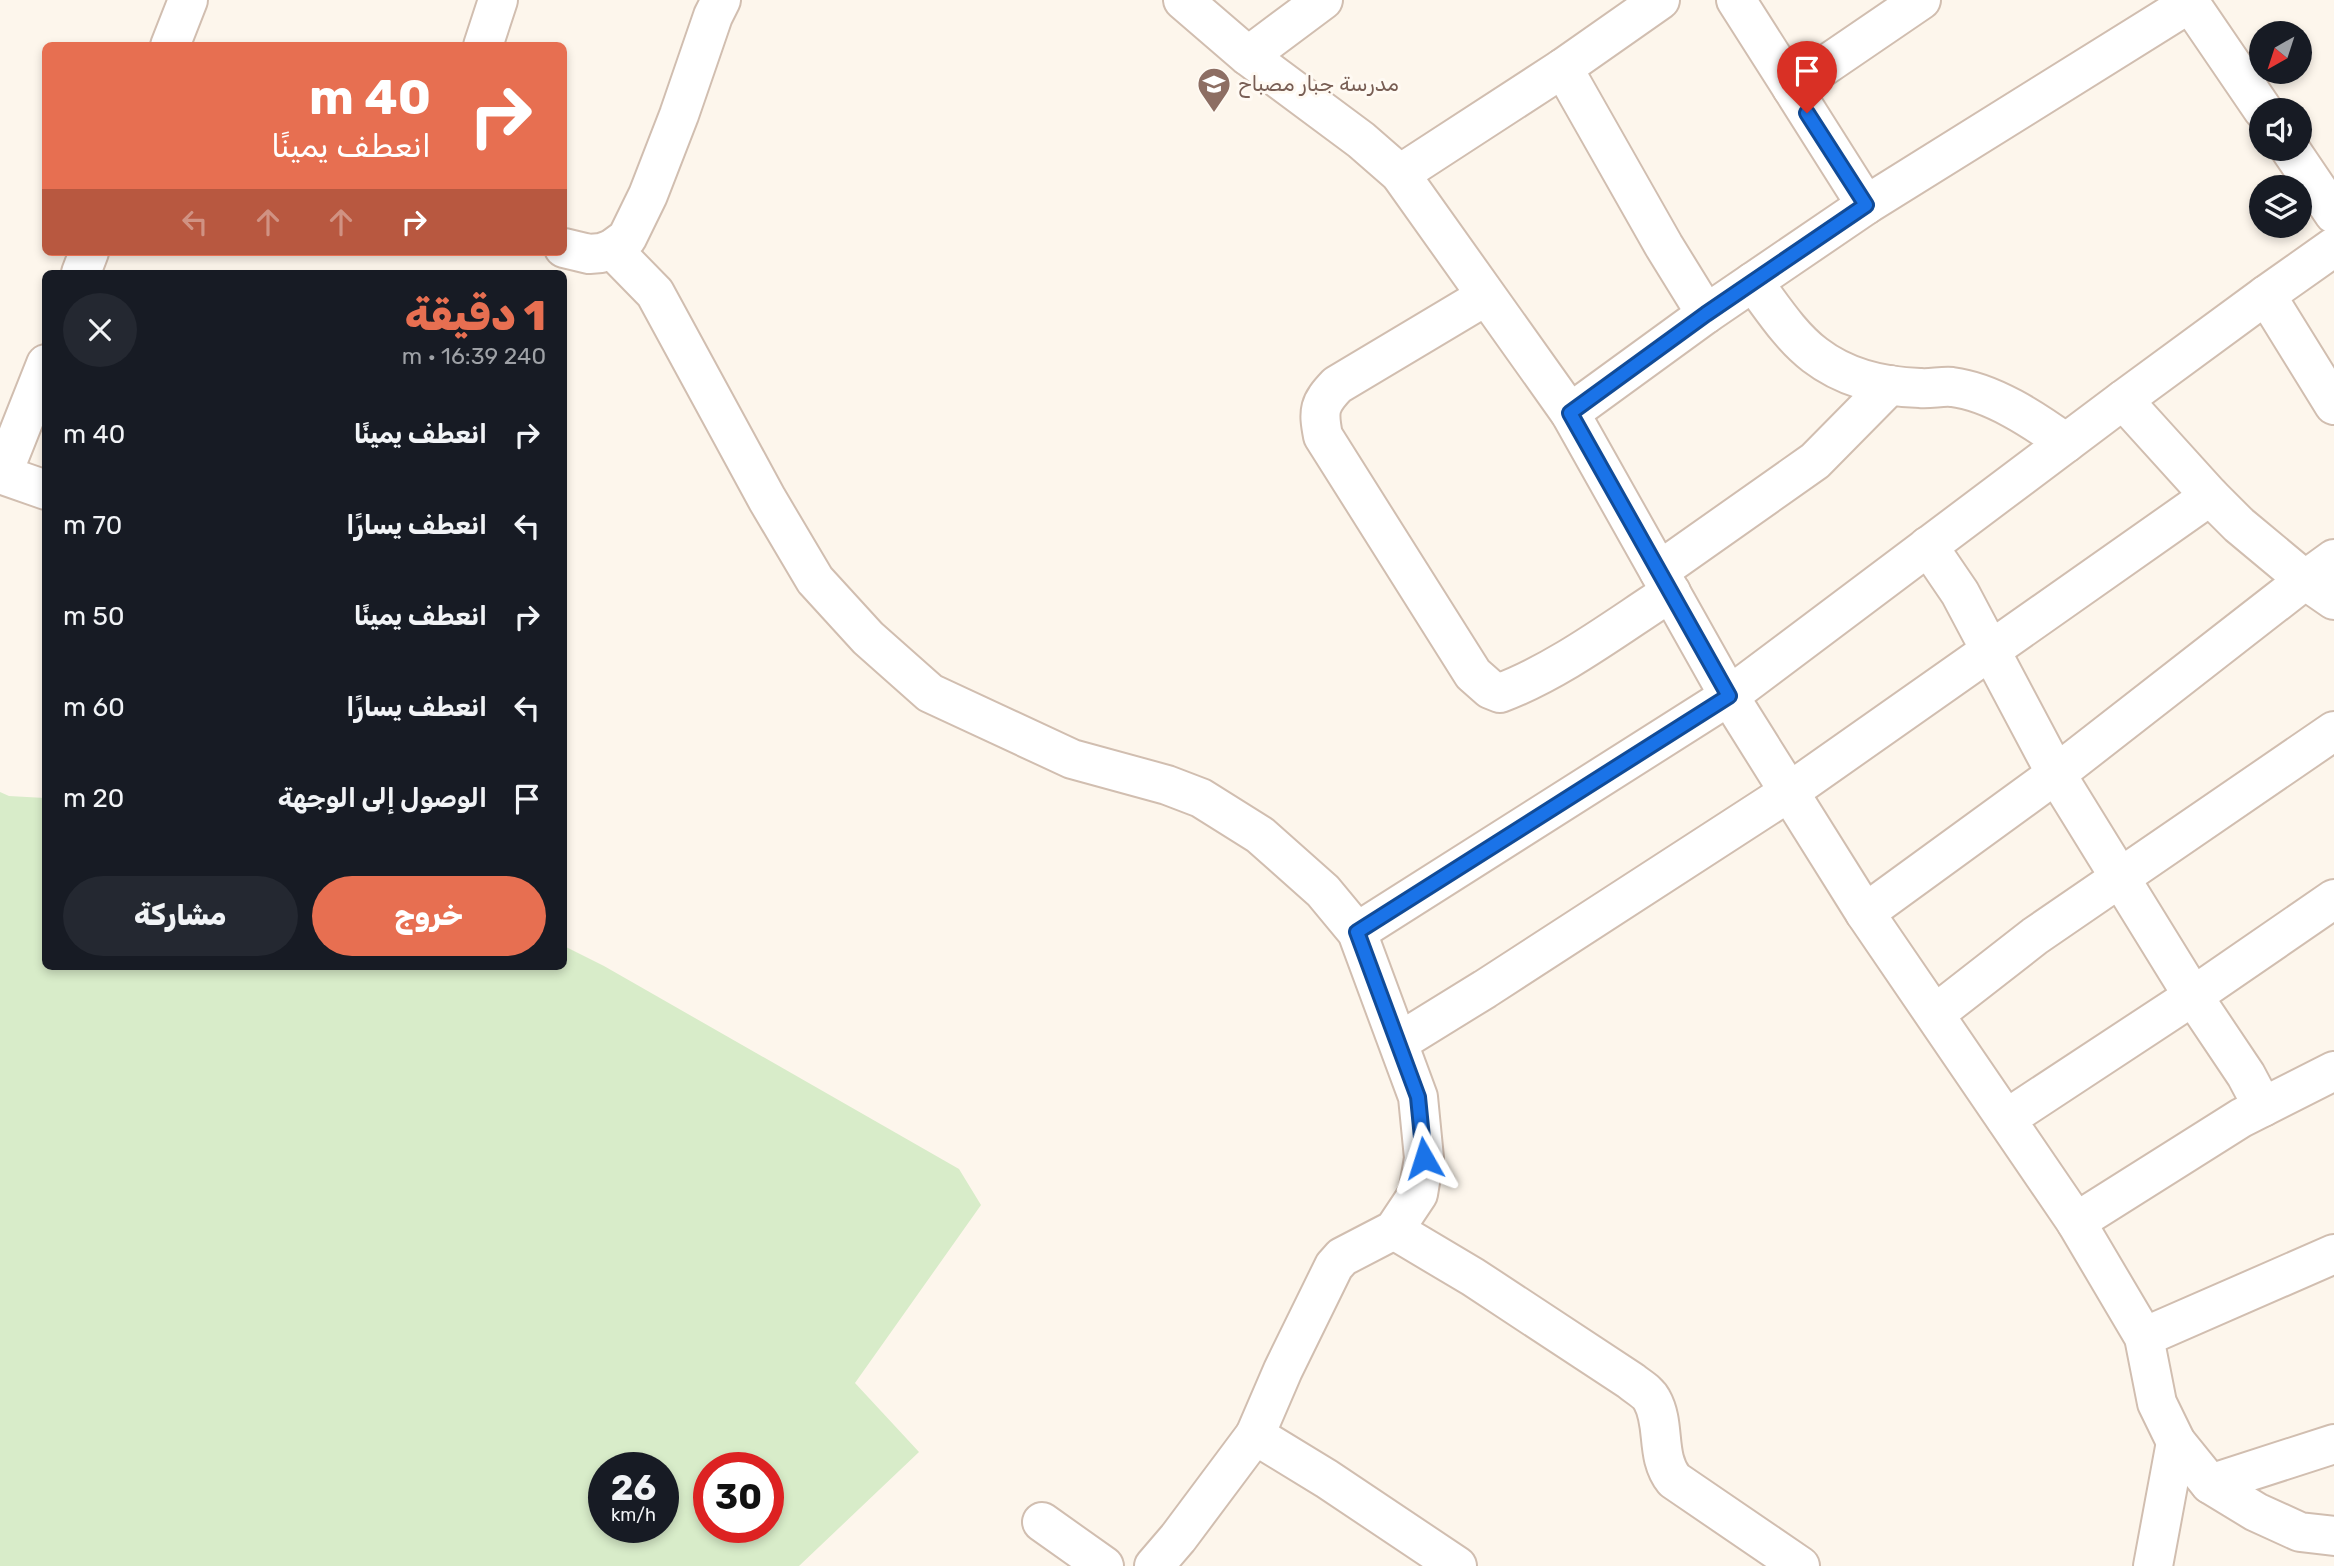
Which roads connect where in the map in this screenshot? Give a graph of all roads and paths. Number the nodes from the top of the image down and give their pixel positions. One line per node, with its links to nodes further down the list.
1 (188, 0): 10 (street)
2 (498, 0): 11 (street)
3 (721, 0): 22 (street)
4 (1182, 0): 12 (street)
5 (1323, 0): 12 (street)
6 (1660, 0): 13 (street)
7 (1736, 0): 14 (street)
8 (1921, 0): 14 (street)
9 (2189, 1): 15 (street); 18 (street)
10 (172, 42)
11 (484, 42)
12 (1248, 56): 17 (street)
13 (1563, 68): 17 (street); 26 (street)
14 (1792, 88): 18 (street)
15 (2255, 98)
16 (2298, 161): 19 (street)
17 (1399, 174): 25 (street)
18 (1866, 205): 23 (street)
19 (2334, 214)
20 (2334, 247): 24 (street)
21 (567, 249): 22 (street)
22 (612, 249): 47 (street)
23 (1753, 282): 26 (street); 28 (street)
24 (2266, 295): 29 (street); 30 (street)
25 (1486, 296): 31 (street); 38 (street)
26 (1706, 314): 31 (street)
27 (42, 374): 33 (street)
28 (1891, 385): 32 (street); 38 (street)
29 (2123, 400): 32 (street); 35 (street)
30 (2334, 405)
31 (1570, 413): 38 (street)
32 (2066, 443): 36 (street)
33 (1, 474): 34 (street)
34 (42, 489)
35 (2210, 496): 37 (street); 39 (street)
36 (1928, 546): 39 (street); 40 (street)
37 (2324, 580): 42 (street)
38 (1665, 582): 40 (street)
39 (1991, 651): 42 (street); 43 (street)
40 (1729, 696): 43 (street); 47 (street)
41 (2334, 731): 44 (street)
42 (2056, 774): 44 (street); 46 (street)
43 (1790, 792): 46 (street); 50 (street)
44 (2120, 879): 48 (street); 49 (street)
45 (2334, 899): 48 (street)
46 (1865, 913): 49 (street)
47 (1357, 932): 50 (street)
48 (2193, 996): 52 (street); 53 (street)
49 (1935, 1014): 53 (street)
50 (1399, 1042): 55 (street)
51 (2334, 1071): 52 (street)
52 (2263, 1107): 54 (street)
53 (2006, 1119): 54 (street)
54 (2076, 1222): 57 (street)
55 (1394, 1230): 58 (street); 67 (street)
56 (2334, 1254): 57 (street)
57 (2144, 1336): 59 (street)
58 (1255, 1435): 65 (street); 66 (street)
59 (2176, 1441): 61 (street); 68 (street)
60 (2334, 1444): 61 (street)
61 (2210, 1484): 63 (street)
62 (1042, 1522): 64 (street)
63 (2334, 1536)
64 (1104, 1566)
65 (1154, 1566)
66 (1457, 1566)
67 (1800, 1566)
68 (2153, 1566)

